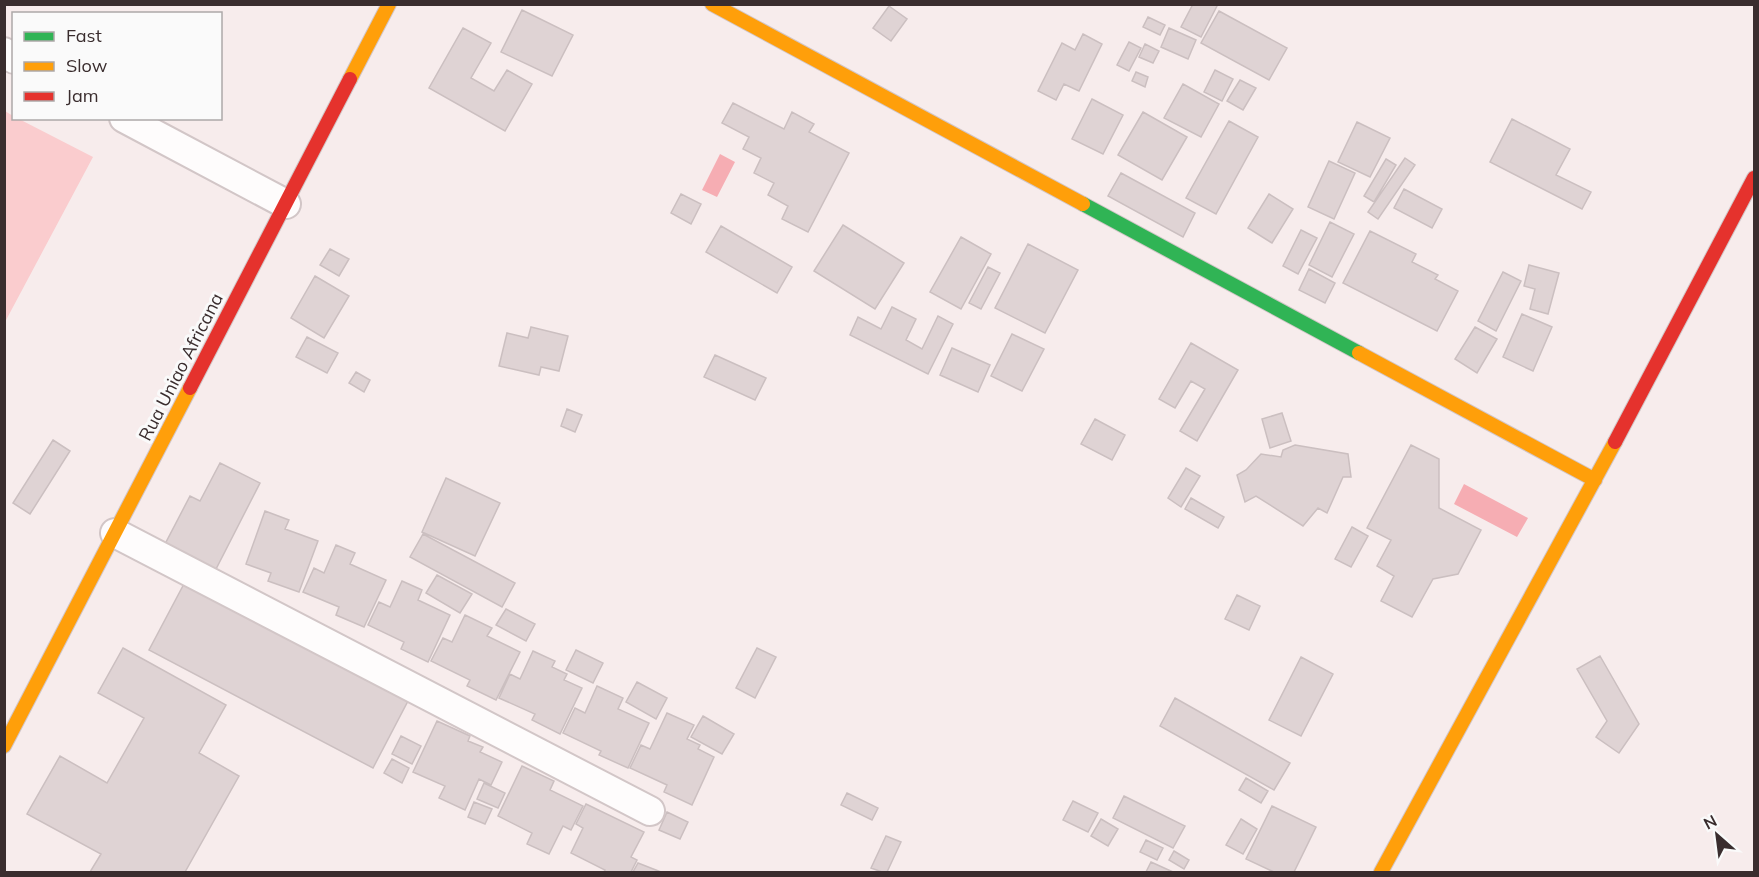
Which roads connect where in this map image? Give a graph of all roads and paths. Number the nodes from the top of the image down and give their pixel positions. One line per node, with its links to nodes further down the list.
1 (389, 4): 5 (street, Rua Uniao Africana)
2 (712, 4): 6 (street)
3 (128, 120): 5 (street)
4 (1755, 178): 6 (street)
5 (286, 204): 7 (street, Rua Uniao Africana)
6 (1594, 480): 10 (street)
7 (116, 533): 8 (street, Rua Uniao Africana); 9 (street)
8 (4, 746)
9 (650, 811)
10 (1381, 873)

